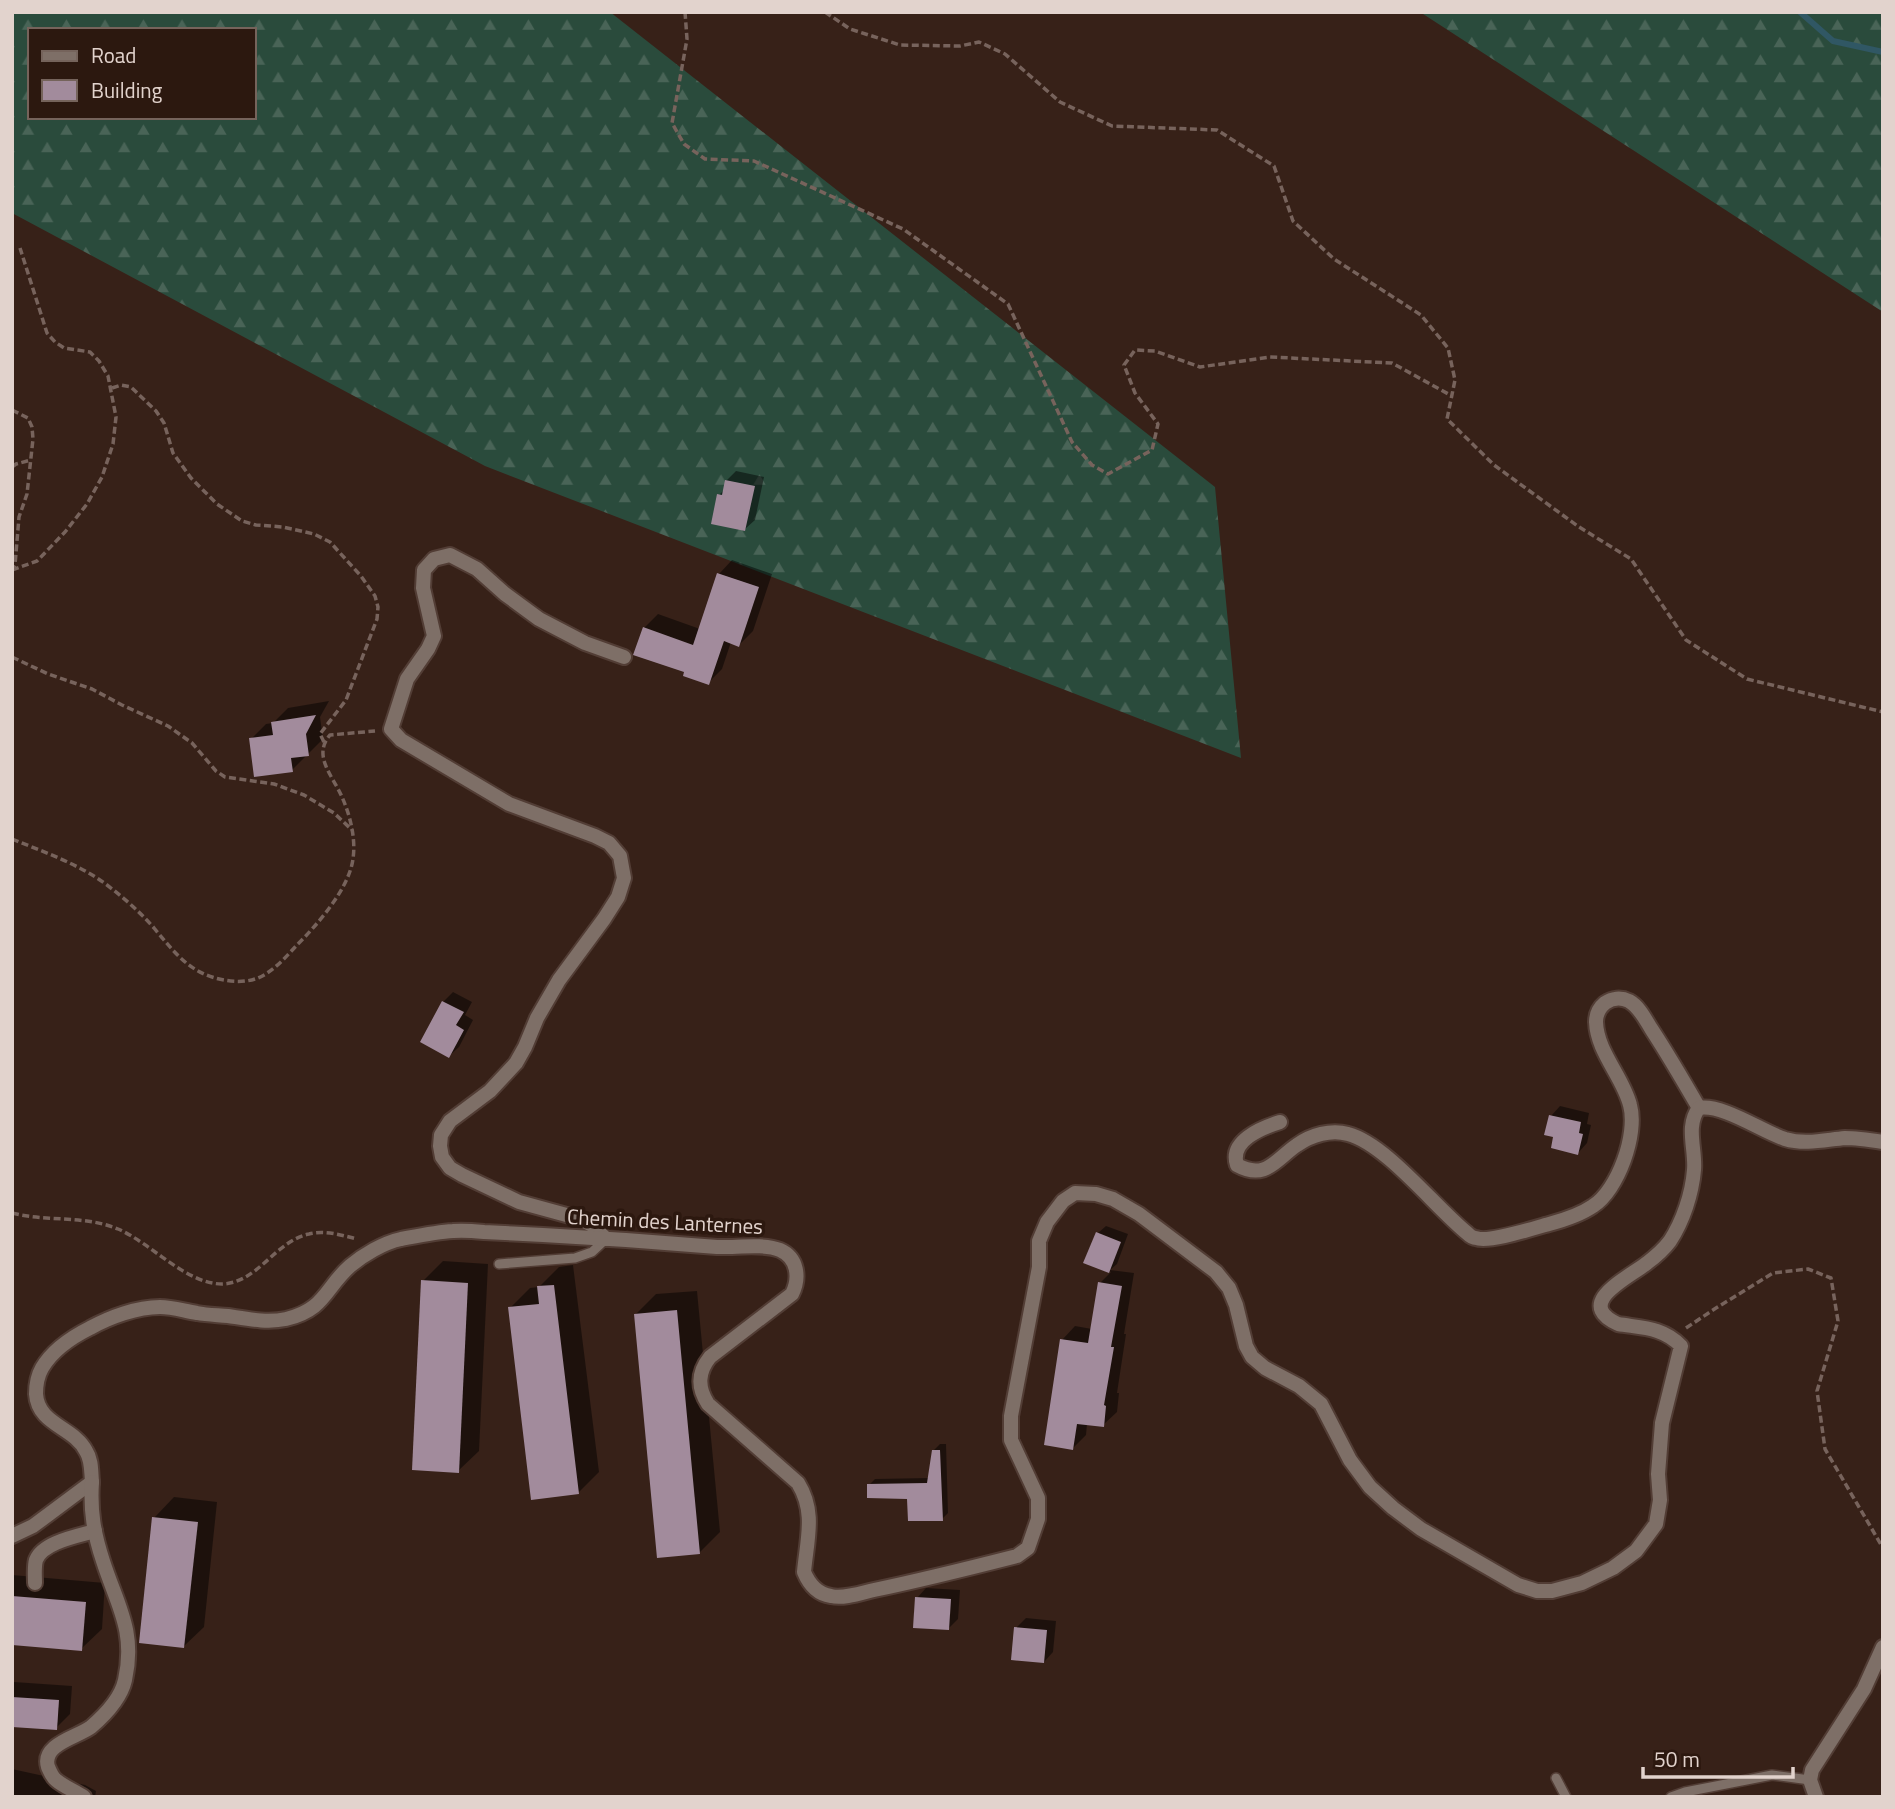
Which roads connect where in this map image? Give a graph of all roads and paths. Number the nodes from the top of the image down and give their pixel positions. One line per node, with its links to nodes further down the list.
1 (685, 12): 5 (path)
2 (825, 12): 5 (path)
3 (20, 248): 4 (path)
4 (112, 388): 9 (path); 14 (path)
5 (1452, 396): 12 (path)
6 (12, 410): 7 (path)
7 (31, 460): 8 (path); 9 (path)
8 (12, 467)
9 (12, 570)
10 (12, 657): 15 (path)
11 (624, 657): 13 (street)
12 (1883, 712)
13 (391, 729): 14 (path); 21 (street)
14 (324, 742): 15 (path)
15 (353, 832): 16 (path)
16 (12, 839)
17 (1699, 1108): 18 (street); 19 (street); 24 (street)
18 (1280, 1122)
19 (1883, 1142)
20 (12, 1213): 22 (path)
21 (606, 1238): 22 (street, Chemin des Lanternes); 23 (lane); 24 (street, Chemin des Lanternes)
22 (382, 1246): 25 (street, Chemin des Lanternes)
23 (499, 1264)
24 (1673, 1337): 28 (path)
25 (92, 1482): 26 (street, Chemin des Lanternes); 27 (street)
26 (95, 1531): 29 (street); 33 (street, Chemin des Lanternes)
27 (12, 1536)
28 (1883, 1548)
29 (35, 1583)
30 (1883, 1647): 32 (street)
31 (1556, 1778): 34 (lane)
32 (1810, 1780): 35 (lane); 36 (street)
33 (84, 1797)
34 (1566, 1797)
35 (1671, 1797)
36 (1815, 1797)

